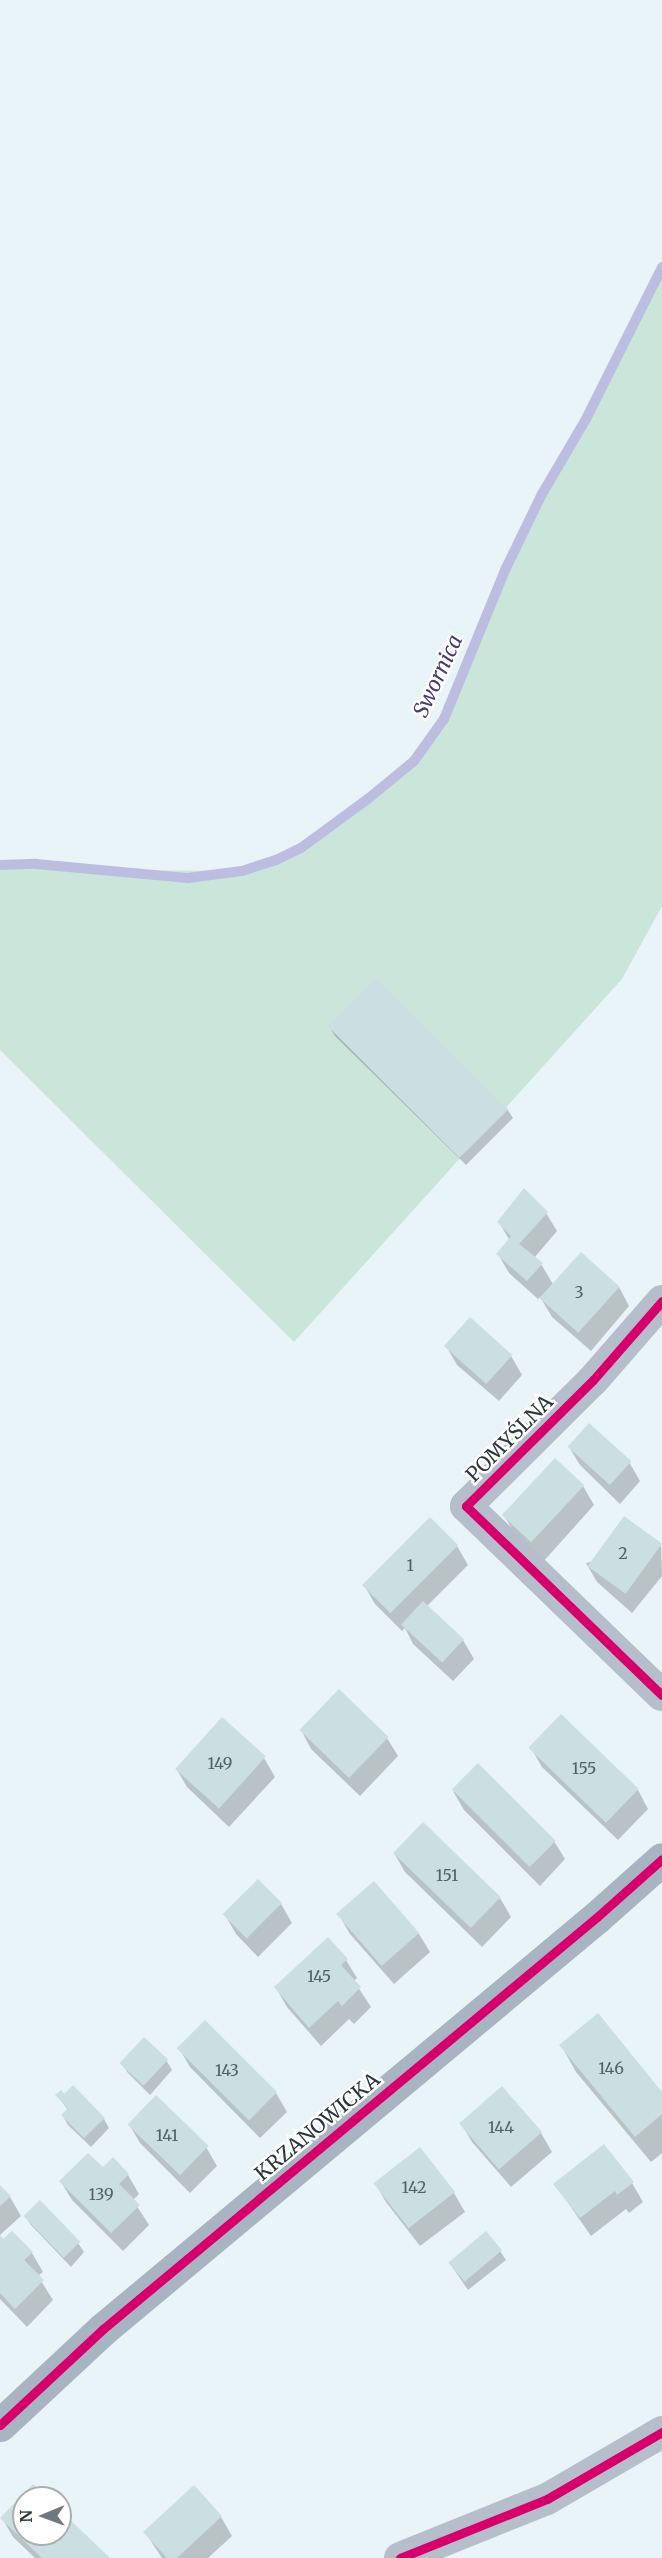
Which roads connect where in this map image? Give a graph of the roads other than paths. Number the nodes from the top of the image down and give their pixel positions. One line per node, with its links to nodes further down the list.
1 (662, 1301): 2 (street, POMYŚLNA)
2 (662, 1695)
3 (662, 1859): 4 (street, KRZANOWICKA)
4 (0, 2425)
5 (662, 2432): 6 (street)
6 (400, 2558)

